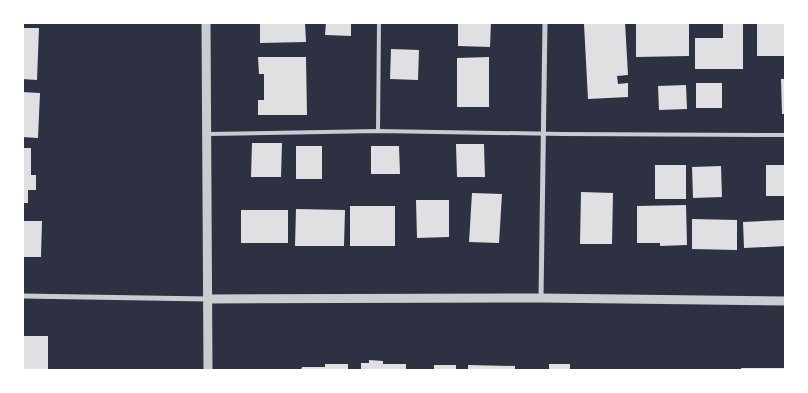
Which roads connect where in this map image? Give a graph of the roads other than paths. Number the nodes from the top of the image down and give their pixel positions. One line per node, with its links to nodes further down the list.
1 (206, 22): 5 (street)
2 (379, 22): 4 (lane)
3 (544, 22): 6 (street)
4 (378, 131): 5 (lane); 6 (lane)
5 (206, 134): 10 (street)
6 (543, 134): 7 (lane); 9 (street)
7 (786, 135)
8 (22, 296): 10 (street)
9 (541, 298): 10 (street); 11 (street)
10 (208, 299): 12 (street)
11 (786, 301)
12 (208, 370)

